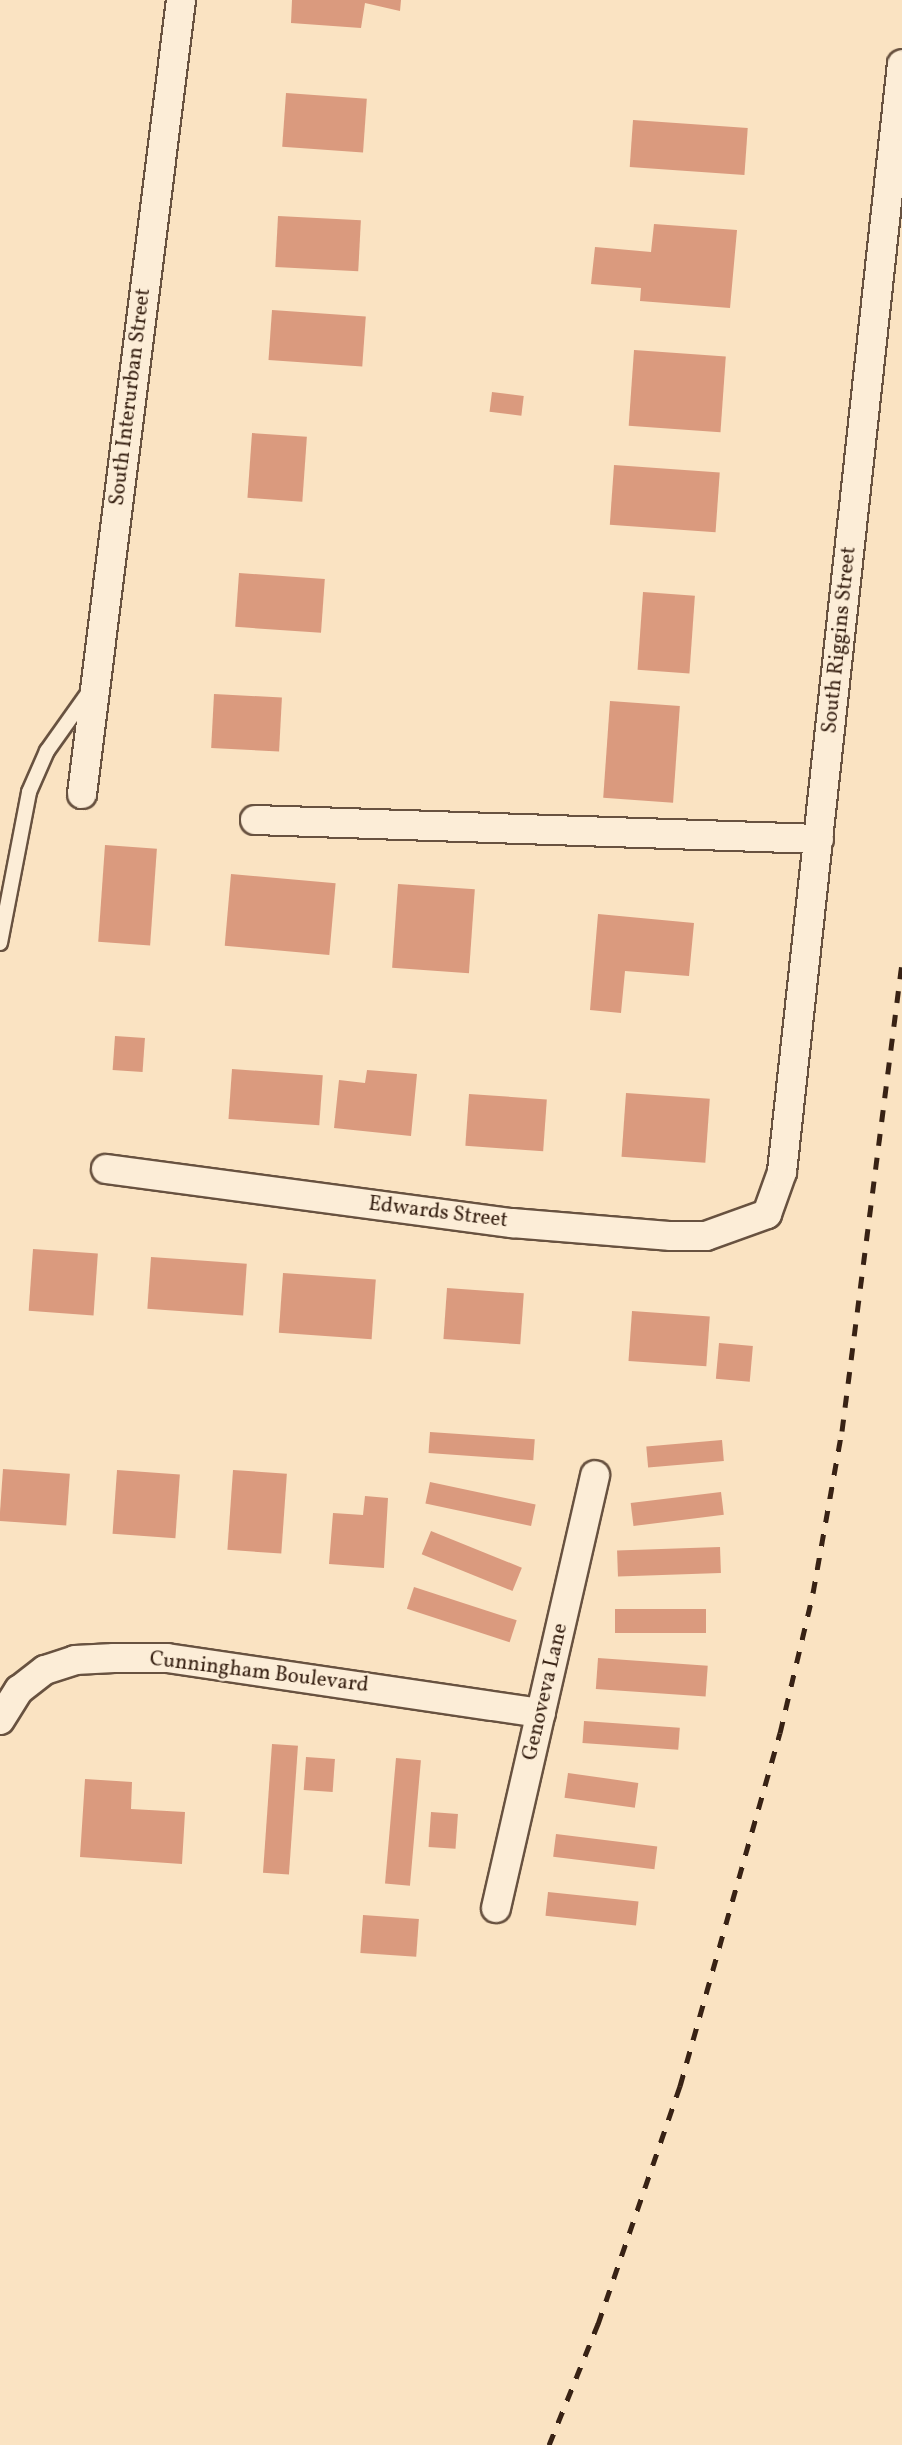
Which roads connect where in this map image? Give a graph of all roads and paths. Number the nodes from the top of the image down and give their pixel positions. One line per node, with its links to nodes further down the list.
1 (181, 0): 3 (street, South Interurban Street)
2 (902, 64): 6 (street, South Riggins Street)
3 (95, 683): 4 (street, South Interurban Street); 7 (lane)
4 (82, 794)
5 (255, 820): 6 (street)
6 (819, 839): 9 (street, South Riggins Street)
7 (0, 943)
8 (106, 1169): 9 (street, Edwards Street)
9 (767, 1214)
10 (595, 1475): 11 (street, Genoveva Lane)
11 (541, 1713): 12 (street, Cunningham Boulevard); 13 (street, Genoveva Lane)
12 (0, 1720)
13 (496, 1908)

